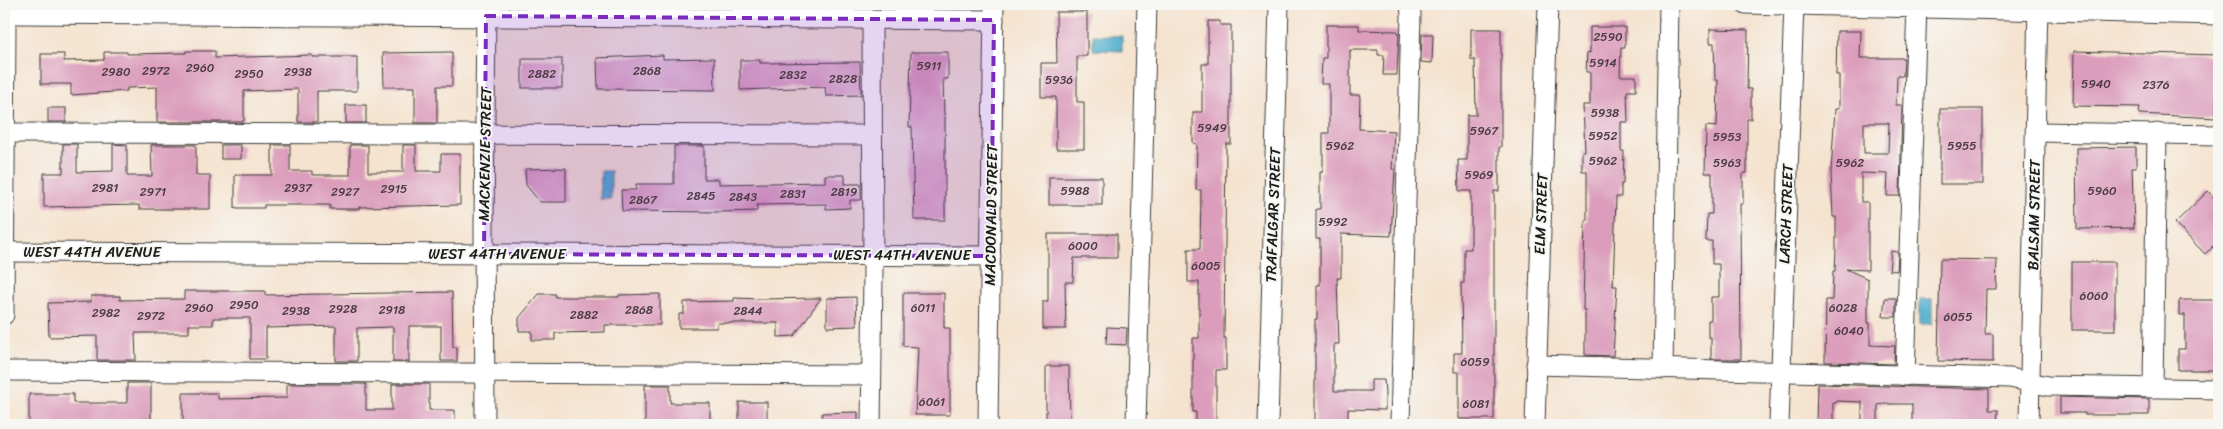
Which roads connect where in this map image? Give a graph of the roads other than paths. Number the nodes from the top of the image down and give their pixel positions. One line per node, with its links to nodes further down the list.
1 (1147, 4): 40 (street)
2 (1279, 4): 41 (street, TRAFALGAR STREET)
3 (1410, 4): 42 (street)
4 (1548, 4): 27 (street, ELM STREET)
5 (1669, 4): 28 (street)
6 (1746, 4): 7 (street)
7 (1794, 4): 8 (street); 31 (street, LARCH STREET)
8 (1917, 6): 9 (street); 33 (street)
9 (2038, 8): 10 (street); 16 (street, BALSAM STREET)
10 (2162, 9): 14 (street)
11 (486, 10): 13 (street); 15 (street); 19 (street, MACKENZIE STREET)
12 (994, 12): 13 (street); 25 (street, MACDONALD STREET)
13 (861, 14): 20 (street)
14 (2219, 15)
15 (10, 17): 17 (street)
16 (2036, 132): 18 (street); 34 (street, BALSAM STREET)
17 (5, 133): 19 (street); 22 (street)
18 (2157, 133): 21 (street); 35 (street)
19 (485, 134): 20 (street); 23 (street, MACKENZIE STREET)
20 (871, 135): 24 (street)
21 (2219, 135)
22 (4, 252): 23 (street, WEST 44TH AVENUE); 26 (street)
23 (484, 254): 24 (street, WEST 44TH AVENUE); 30 (street, MACKENZIE STREET)
24 (873, 255): 25 (street, WEST 44TH AVENUE); 32 (street)
25 (991, 256): 39 (street, MACDONALD STREET)
26 (4, 315)
27 (1536, 365): 28 (street); 43 (street, ELM STREET)
28 (1663, 369): 31 (street)
29 (4, 371): 30 (street)
30 (484, 372): 32 (street); 37 (street, MACKENZIE STREET)
31 (1780, 373): 33 (street); 44 (street, LARCH STREET)
32 (870, 375): 38 (street)
33 (1905, 376): 34 (street)
34 (2030, 382): 35 (street); 45 (street, BALSAM STREET)
35 (2154, 388): 36 (street)
36 (2219, 389)
37 (484, 425)
38 (871, 425)
39 (988, 425)
40 (1136, 425)
41 (1268, 425)
42 (1400, 425)
43 (1534, 425)
44 (1779, 425)
45 (2029, 425)

